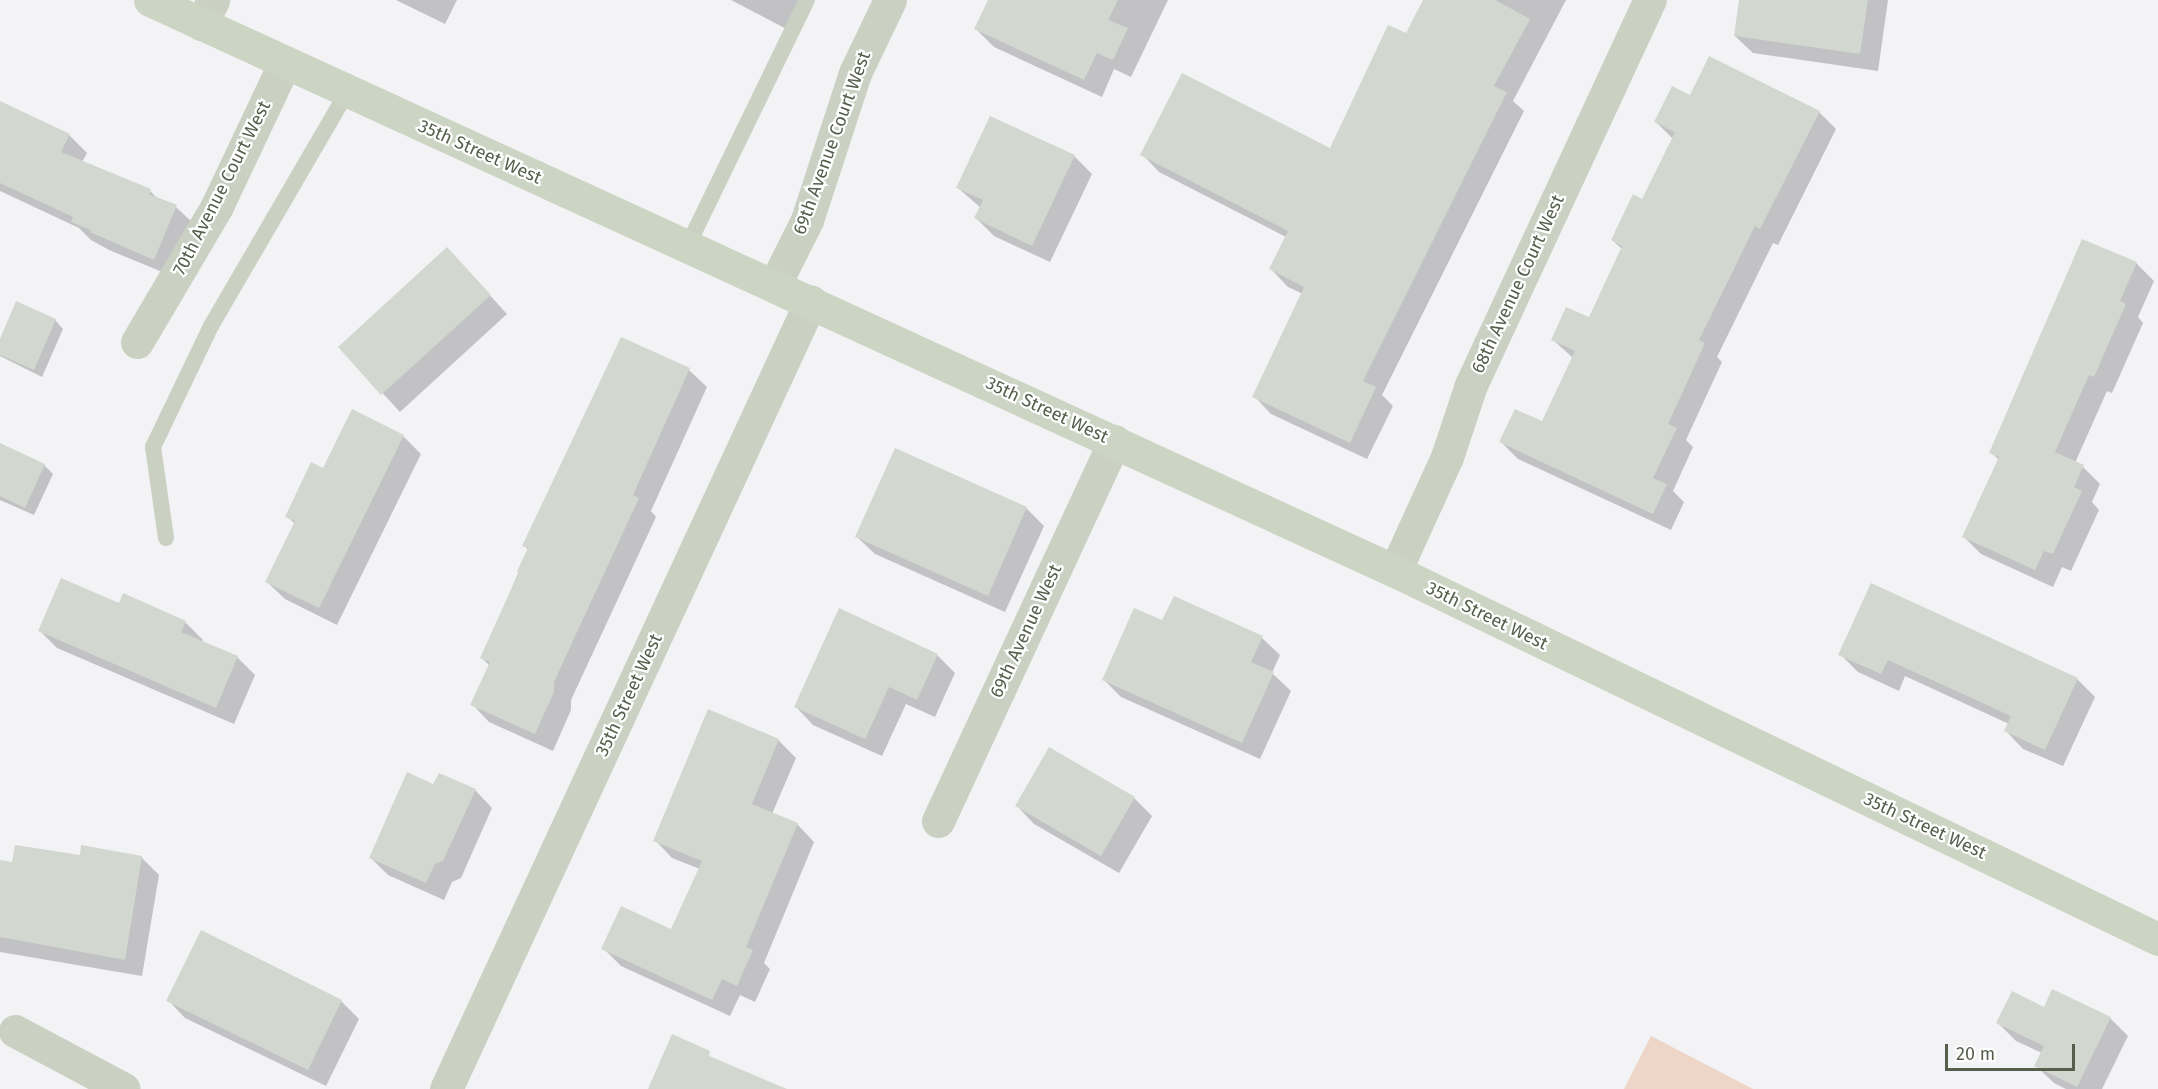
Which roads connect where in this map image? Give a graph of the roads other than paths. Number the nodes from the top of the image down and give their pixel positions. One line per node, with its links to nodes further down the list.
1 (150, 0): 5 (street, 35th Street West)
2 (807, 0): 8 (lane)
3 (890, 0): 9 (street, 69th Avenue Court West)
4 (1650, 0): 14 (street, 68th Avenue Court West)
5 (207, 12): 6 (street, 35th Street West)
6 (285, 64): 7 (street, 35th Street West); 11 (street, 70th Avenue Court West)
7 (347, 92): 8 (street, 35th Street West); 13 (lane)
8 (688, 245): 9 (street, 35th Street West)
9 (774, 286): 10 (street, 35th Street West)
10 (811, 302): 12 (street, 35th Street West); 19 (street, 35th Street West)
11 (137, 342)
12 (1114, 441): 14 (street, 35th Street West); 15 (street, 69th Avenue West)
13 (166, 538)
14 (1395, 571): 16 (street, 35th Street West)
15 (938, 821)
16 (2158, 939)
17 (15, 1031): 18 (street)
18 (124, 1089)
19 (446, 1089)

